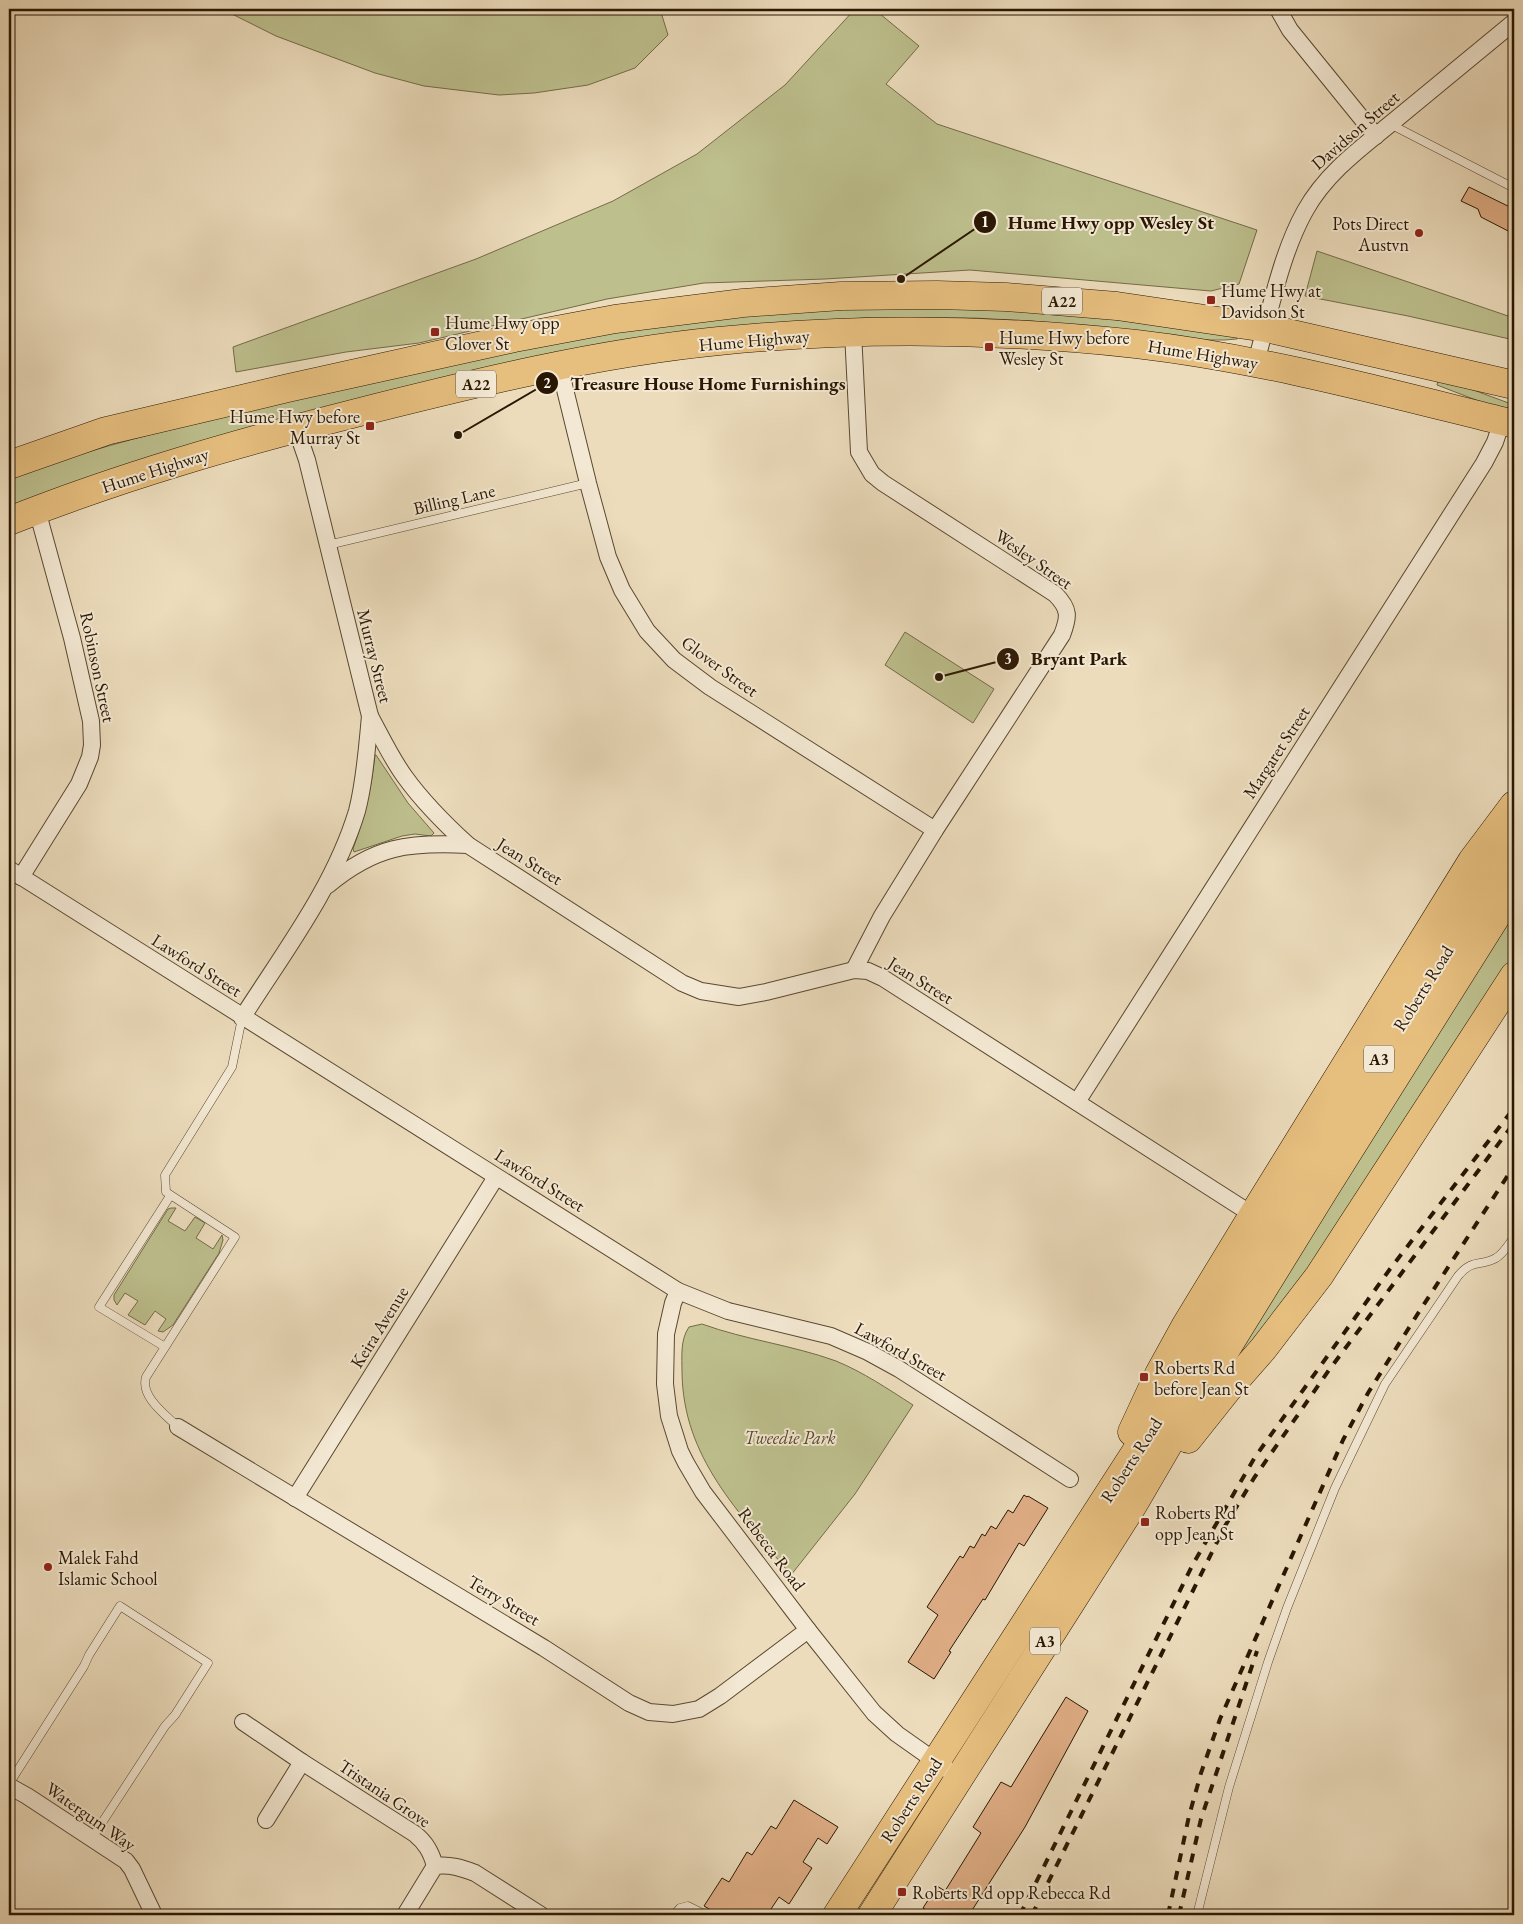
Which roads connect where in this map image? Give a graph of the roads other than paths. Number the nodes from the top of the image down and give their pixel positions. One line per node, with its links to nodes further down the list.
1 (1278, 9): 4 (street)
2 (1514, 22): 3 (street, Davidson Street)
3 (1390, 124): 4 (street, Davidson Street); 5 (lane)
4 (1376, 136): 6 (street, Davidson Street)
5 (1514, 188)
6 (1266, 328): 8 (street, Davidson Street); 10 (highway, Hume Highway / A22); 13 (highway, Hume Highway / A22)
7 (853, 332): 8 (highway, Hume Highway / A22); 9 (highway, Hume Highway / A22); 20 (street, Wesley Street)
8 (1256, 362): 11 (highway, Hume Highway / A22)
9 (559, 365): 12 (highway, Hume Highway / A22); 14 (street, Glover Street)
10 (1514, 385)
11 (1508, 422): 29 (street, Margaret Street)
12 (296, 428): 15 (highway, Hume Highway / A22); 17 (street, Murray Street)
13 (9, 465)
14 (588, 483): 17 (lane, Billing Lane); 20 (street, Glover Street)
15 (37, 510): 16 (highway, Hume Highway / A22); 23 (street, Robinson Street)
16 (9, 521)
17 (328, 545): 18 (street, Murray Street)
18 (370, 716): 21 (street, Jean Street); 24 (street, Murray Street)
19 (1514, 805): 32 (highway)
20 (935, 830): 26 (street, Wesley Street)
21 (468, 846): 24 (street); 26 (street, Jean Street)
22 (1514, 847): 34 (highway, Roberts Road / A3)
23 (15, 873): 28 (street, Lawford Street)
24 (326, 887): 28 (street, Murray Street)
25 (1514, 888): 34 (highway, Roberts Road / A3)
26 (854, 970): 29 (street, Jean Street)
27 (1514, 976): 40 (highway)
28 (242, 1018): 30 (street, Lawford Street); 31 (lane)
29 (1077, 1102): 32 (street, Jean Street)
30 (496, 1177): 35 (street, Lawford Street); 39 (street, Keira Avenue)
31 (170, 1196): 36 (lane); 36 (lane)
32 (1253, 1215): 41 (highway)
33 (1514, 1237): 58 (lane)
34 (1257, 1278): 40 (highway, Roberts Road / A3); 41 (highway, Roberts Road / A3)
35 (678, 1291): 38 (street, Lawford Street); 42 (street, Rebecca Road)
36 (165, 1347): 37 (lane)
37 (178, 1427): 39 (street, Terry Street)
38 (1070, 1479)
39 (295, 1498): 42 (street, Terry Street)
40 (1132, 1505): 46 (highway, Roberts Road / A3)
41 (1100, 1509): 45 (highway, Roberts Road / A3)
42 (808, 1630): 45 (street, Rebecca Road)
43 (243, 1722): 44 (street, Tristania Grove)
44 (302, 1762): 48 (street); 50 (street, Tristania Grove)
45 (935, 1762): 46 (street, Rebecca Road); 56 (highway, Roberts Road / A3)
46 (958, 1777): 57 (highway, Roberts Road / A3)
47 (9, 1785): 49 (street, Watergum Way); 49 (lane)
48 (266, 1820)
49 (92, 1838): 51 (street, Watergum Way)
50 (435, 1866): 52 (street); 53 (street)
51 (154, 1915)
52 (405, 1915)
53 (541, 1915)
54 (674, 1915): 55 (lane)
55 (706, 1915)
56 (837, 1915)
57 (872, 1915)
58 (1196, 1915)

